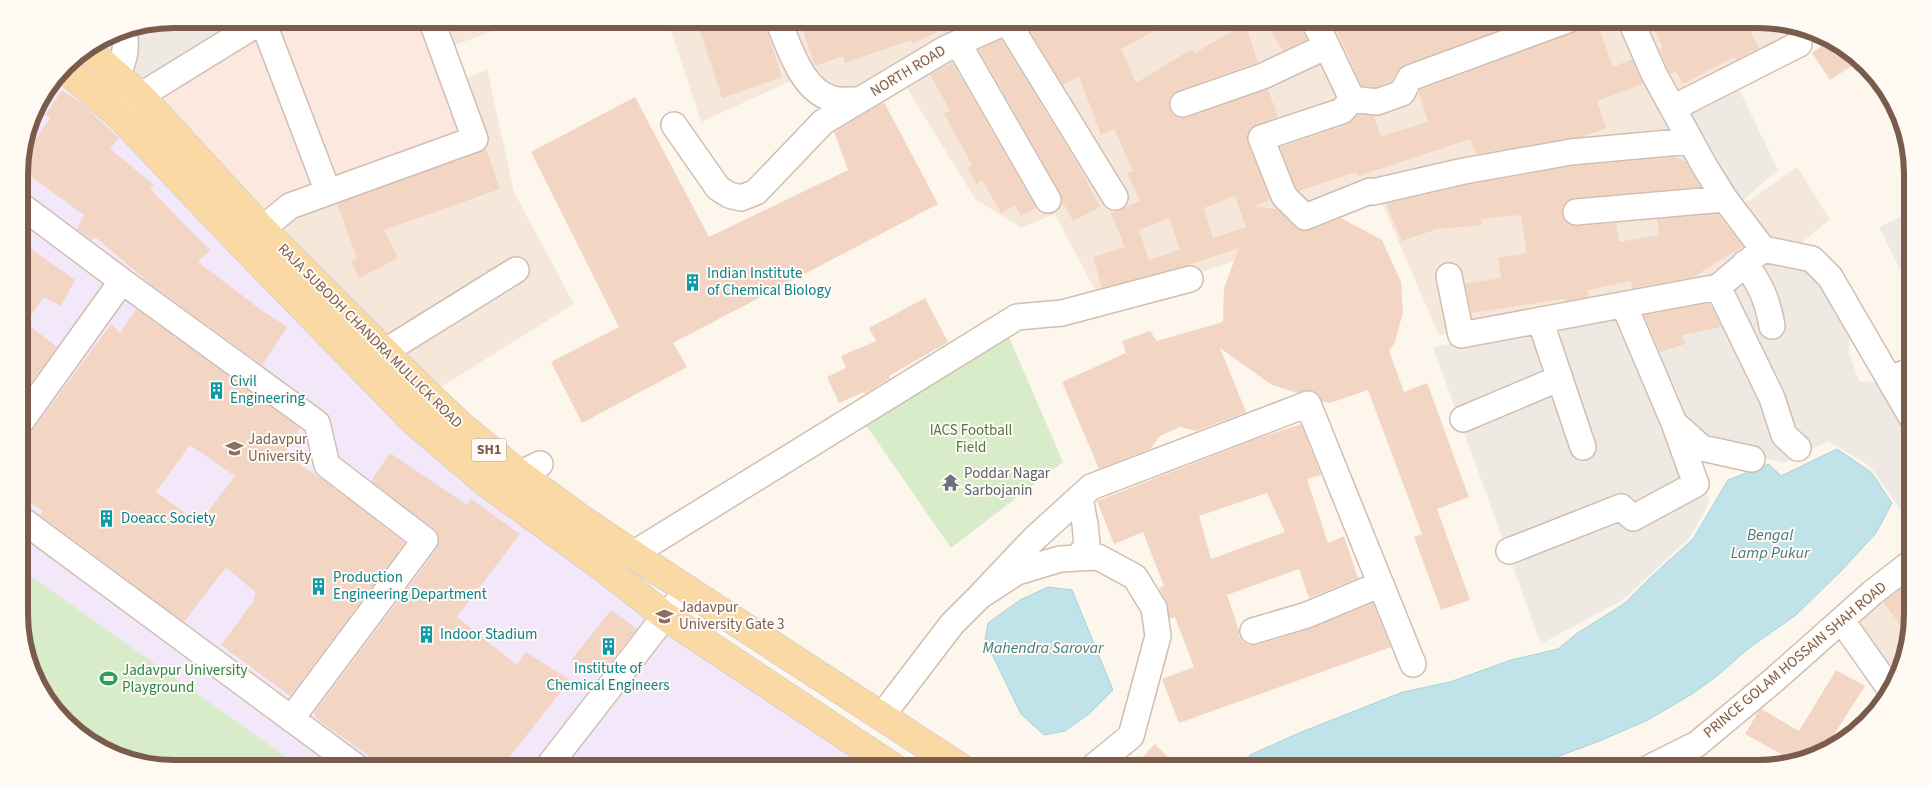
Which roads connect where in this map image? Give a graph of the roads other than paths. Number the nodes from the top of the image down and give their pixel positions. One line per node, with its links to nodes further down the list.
1 (240, 28): 16 (street)
2 (261, 28): 24 (street)
3 (434, 28): 24 (street)
4 (781, 28): 18 (street, NORTH ROAD)
5 (991, 28): 11 (street, NORTH ROAD)
6 (1014, 28): 25 (street)
7 (1317, 28): 13 (street)
8 (1546, 28): 17 (street)
9 (1634, 28): 20 (street)
10 (125, 36): 16 (street)
11 (958, 43): 18 (street, NORTH ROAD); 27 (street)
12 (1799, 44): 20 (street)
13 (1327, 46): 17 (street); 19 (street)
14 (92, 53): 16 (main road, RAJA SUBODH CHANDRA MULLICK ROAD / SH1)
15 (69, 72): 21 (main road, RAJA SUBODH CHANDRA MULLICK ROAD / SH1)
16 (129, 86): 21 (street); 30 (main road, RAJA SUBODH CHANDRA MULLICK ROAD / SH1)
17 (1352, 99): 23 (street)
18 (860, 100): 22 (street, NORTH ROAD)
19 (1183, 104)
20 (1673, 108): 23 (street)
21 (114, 110): 41 (main road, RAJA SUBODH CHANDRA MULLICK ROAD / SH1)
22 (674, 125)
23 (1691, 141): 26 (street)
24 (328, 192): 30 (street)
25 (1115, 198)
26 (1725, 199): 29 (street); 31 (street)
27 (1048, 200)
28 (28, 211): 35 (street)
29 (1576, 212)
30 (262, 229): 40 (main road, RAJA SUBODH CHANDRA MULLICK ROAD / SH1)
31 (1754, 256): 36 (street); 39 (street); 42 (street)
32 (516, 270): 40 (street)
33 (1449, 276): 38 (street)
34 (1190, 279): 53 (street)
35 (122, 281): 44 (street); 65 (street)
36 (1718, 287): 37 (street); 48 (street)
37 (1624, 305): 38 (street); 46 (street)
38 (1540, 320): 43 (street)
39 (1772, 326)
40 (384, 352): 41 (street); 53 (main road, RAJA SUBODH CHANDRA MULLICK ROAD / SH1)
41 (365, 370): 59 (main road, RAJA SUBODH CHANDRA MULLICK ROAD / SH1)
42 (1901, 374)
43 (1560, 378): 45 (street); 47 (street)
44 (28, 412)
45 (1463, 418)
46 (1674, 423): 49 (street); 52 (street)
47 (1583, 447)
48 (1798, 448)
49 (1752, 459)
50 (1080, 498): 54 (street); 56 (street); 58 (street)
51 (28, 524): 65 (street)
52 (1509, 551)
53 (633, 554): 57 (main road, RAJA SUBODH CHANDRA MULLICK ROAD / SH1)
54 (1078, 558): 58 (street); 66 (street)
55 (1903, 569): 60 (street, PRINCE GOLAM HOSSAIN SHAH ROAD)
56 (1381, 584): 61 (street); 62 (street)
57 (688, 591): 59 (street); 64 (main road, RAJA SUBODH CHANDRA MULLICK ROAD / SH1)
58 (980, 596): 64 (street)
59 (665, 616): 69 (street); 70 (main road, RAJA SUBODH CHANDRA MULLICK ROAD / SH1)
60 (1842, 621): 63 (street); 67 (street, PRINCE GOLAM HOSSAIN SHAH ROAD)
61 (1253, 631)
62 (1413, 664)
63 (1885, 683)
64 (881, 717): 71 (main road, RAJA SUBODH CHANDRA MULLICK ROAD / SH1)
65 (291, 719): 68 (street)
66 (1102, 759)
67 (1667, 759)
68 (347, 760)
69 (553, 760)
70 (881, 760)
71 (948, 760)

